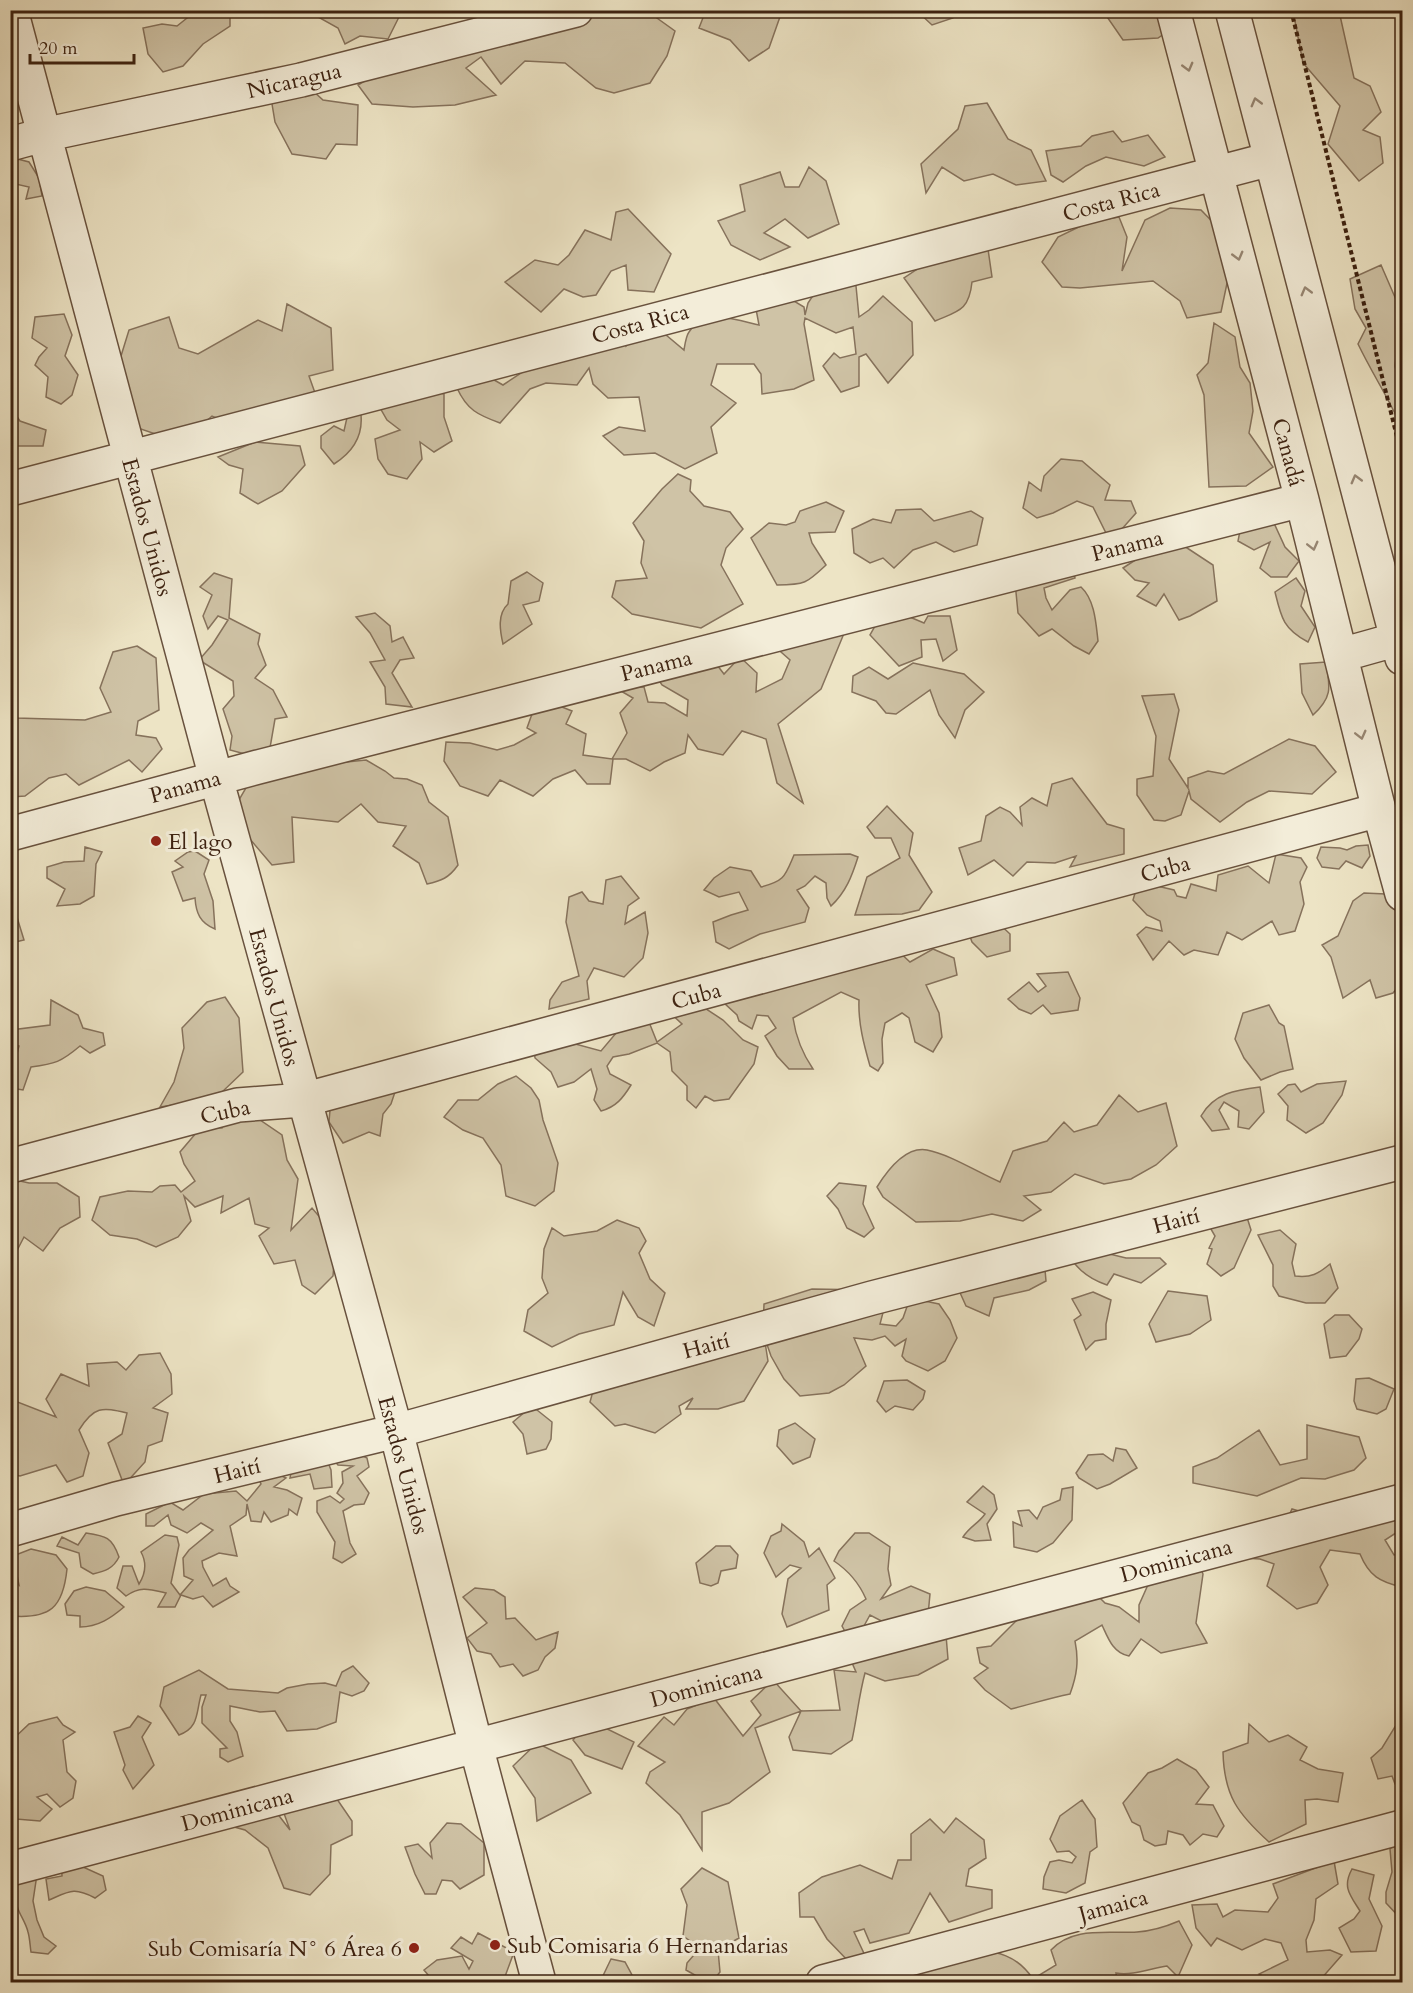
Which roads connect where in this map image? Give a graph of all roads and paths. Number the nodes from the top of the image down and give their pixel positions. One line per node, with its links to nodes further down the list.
1 (11, 10): 6 (street, Estados Unidos)
2 (576, 10): 6 (street, Nicaragua)
3 (1173, 10): 9 (street, Canadá, one-way to 9)
4 (1232, 10): 8 (street, one-way to 4)
5 (1291, 10): 11 (path)
6 (43, 135): 7 (street, Nicaragua); 10 (street, Estados Unidos)
7 (10, 144)
8 (1270, 159): 9 (street, Costa Rica); 14 (street, one-way to 8)
9 (1216, 173): 10 (street, Costa Rica); 13 (street, Canadá, one-way to 13)
10 (129, 457): 12 (street, Costa Rica); 16 (street, Estados Unidos)
11 (1402, 457)
12 (10, 489)
13 (1302, 500): 15 (street, Canadá, one-way to 15); 16 (street, Panama)
14 (1400, 648): 15 (street)
15 (1341, 655): 17 (street, Canadá, one-way to 17)
16 (216, 778): 18 (street, Panama); 20 (street, Estados Unidos)
17 (1379, 810): 19 (street, Canadá); 20 (street, Cuba)
18 (10, 834)
19 (1402, 894)
20 (303, 1100): 22 (street, Cuba); 23 (street, Estados Unidos)
21 (1402, 1161): 23 (street, Haití)
22 (10, 1166)
23 (396, 1431): 25 (street, Haití); 26 (street, Estados Unidos)
24 (1402, 1501): 26 (street, Dominicana)
25 (10, 1530)
26 (476, 1746): 28 (street, Dominicana); 29 (street, Estados Unidos)
27 (1402, 1827): 30 (street, Jamaica)
28 (10, 1869)
29 (539, 1983)
30 (823, 1983)

